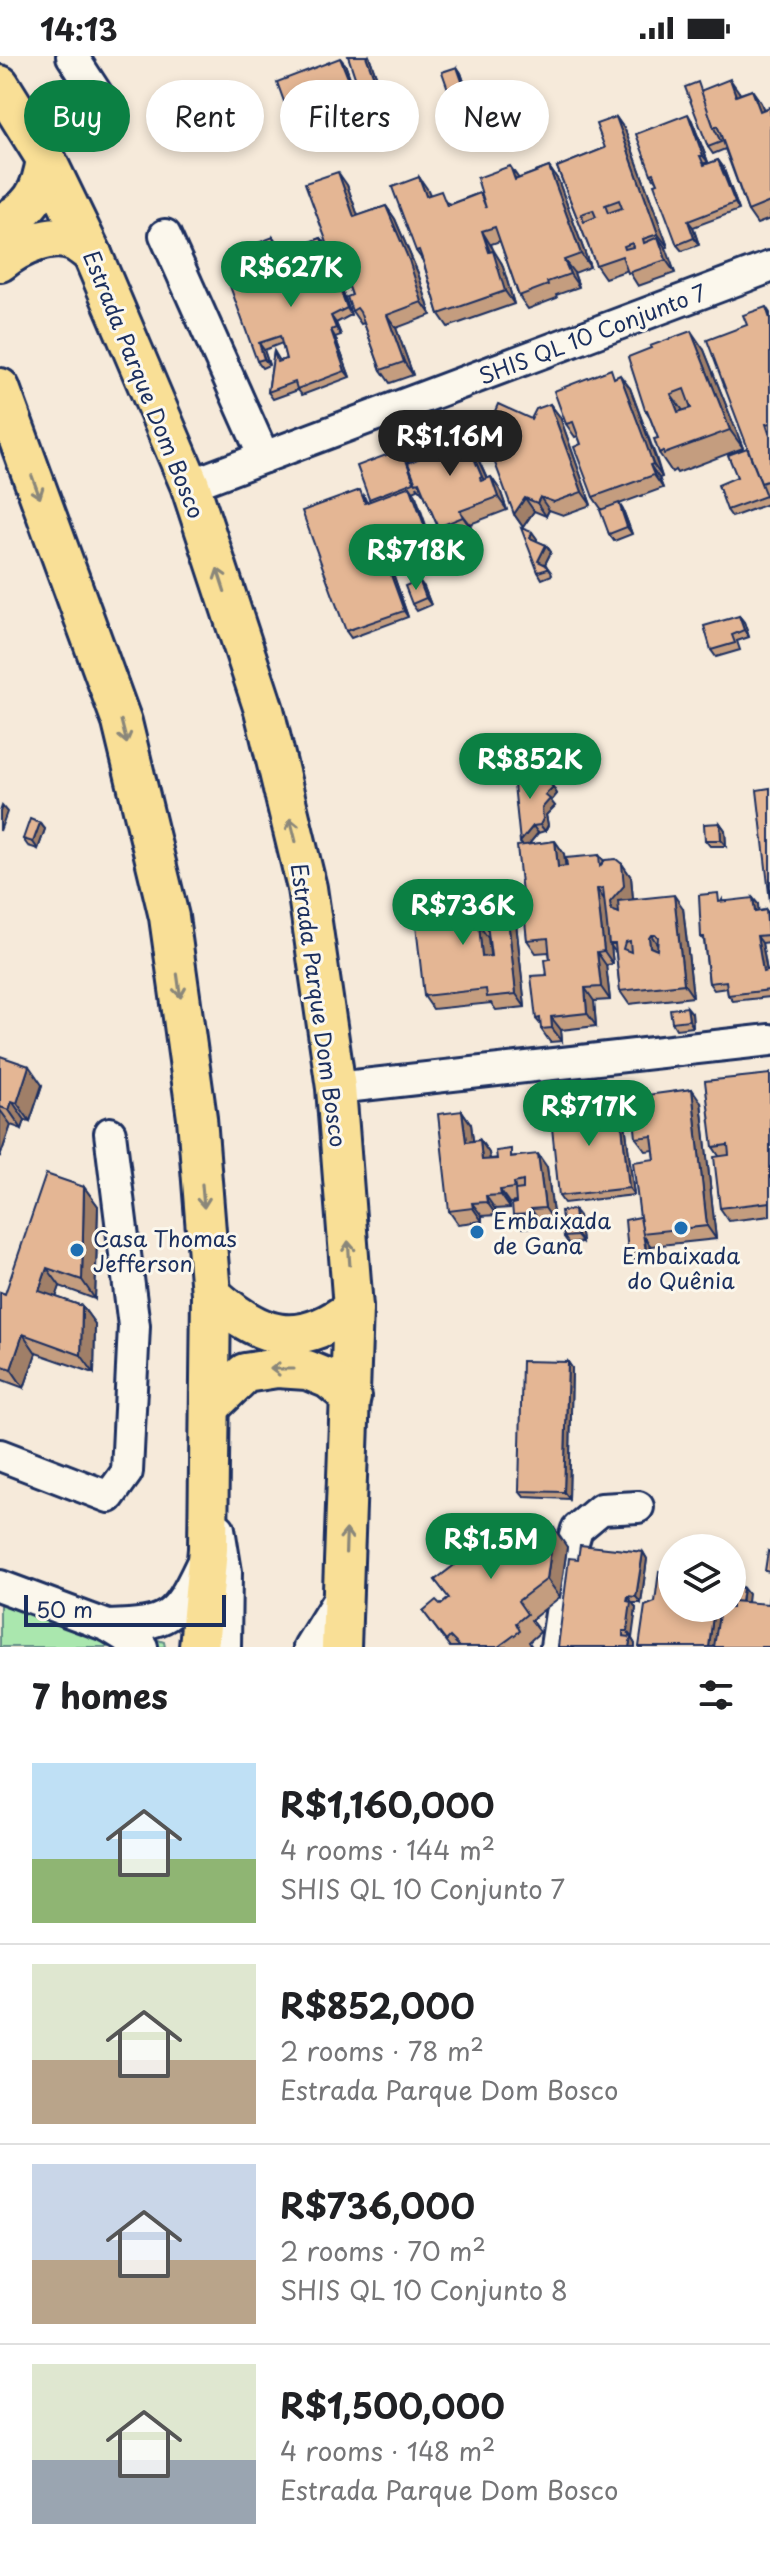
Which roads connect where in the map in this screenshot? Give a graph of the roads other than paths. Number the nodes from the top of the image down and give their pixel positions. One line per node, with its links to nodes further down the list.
1 (72, 56): 2 (street)
2 (88, 80)
3 (0, 85): 4 (main road, Estrada Parque Dom Bosco)
4 (46, 159): 5 (main road); 7 (main road, Estrada Parque Dom Bosco)
5 (0, 224)
6 (165, 235): 11 (street)
7 (92, 254): 8 (main road); 12 (main road, Estrada Parque Dom Bosco)
8 (0, 262)
9 (770, 267): 11 (street, SHIS QL 10 Conjunto 7)
10 (0, 388): 16 (main road, one-way to 16)
11 (264, 457): 12 (street, SHIS QL 10 Conjunto 7)
12 (190, 485): 14 (main road, Estrada Parque Dom Bosco, one-way to 12)
13 (770, 1040): 14 (street)
14 (336, 1088): 17 (main road, Estrada Parque Dom Bosco, one-way to 14)
15 (110, 1133): 20 (street)
16 (211, 1294): 17 (main road); 19 (main road)
17 (353, 1308): 18 (main road, Estrada Parque Dom Bosco)
18 (351, 1397): 19 (main road, one-way to 19); 25 (main road, Estrada Parque Dom Bosco, one-way to 18)
19 (212, 1405): 21 (main road)
20 (0, 1455)
21 (210, 1471): 23 (main road); 29 (street)
22 (638, 1507): 32 (street)
23 (208, 1549): 26 (street); 28 (main road)
24 (0, 1586): 26 (street)
25 (343, 1592): 30 (street); 31 (main road, Estrada Parque Dom Bosco)
26 (108, 1626): 27 (street)
27 (142, 1647)
28 (199, 1647)
29 (225, 1647)
30 (309, 1647)
31 (341, 1647)
32 (556, 1647)

